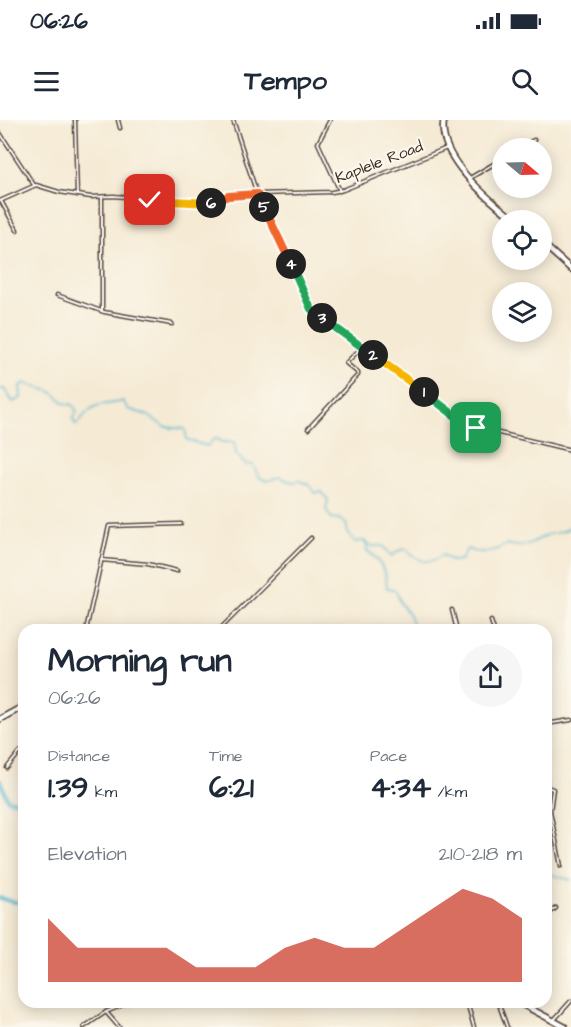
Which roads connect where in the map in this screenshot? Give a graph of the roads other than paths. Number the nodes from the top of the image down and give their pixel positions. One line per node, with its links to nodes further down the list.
1 (75, 120): 14 (street)
2 (118, 120): 6 (street)
3 (233, 120): 13 (street)
4 (330, 120): 12 (street)
5 (444, 120): 8 (street)
6 (120, 128)
7 (0, 133): 11 (street)
8 (447, 148): 10 (street); 12 (street, Kaplele Road)
9 (492, 165): 10 (street)
10 (470, 178): 17 (street)
11 (34, 185): 14 (street, Kaplele Road); 16 (street)
12 (340, 191): 13 (street, Kaplele Road)
13 (257, 194): 15 (street, Kaplele Road); 24 (street)
14 (77, 195): 15 (street, Kaplele Road)
15 (102, 197): 22 (street)
16 (1, 201): 18 (street)
17 (503, 210)
18 (17, 230)
19 (552, 252): 20 (street)
20 (571, 269)
21 (57, 295): 22 (street)
22 (102, 311): 23 (street)
23 (172, 324)
24 (362, 347): 25 (street); 26 (street)
25 (308, 429)
26 (571, 450)
27 (181, 524): 29 (street)
28 (312, 538): 34 (street)
29 (101, 560): 30 (street); 33 (street)
30 (177, 572)
31 (452, 610): 35 (street)
32 (491, 621): 36 (street)
33 (87, 624)
34 (225, 624)
35 (456, 624)
36 (492, 624)
37 (18, 709): 38 (street)
38 (0, 719)
39 (571, 720): 40 (street)
40 (552, 723)
41 (18, 754): 42 (street)
42 (7, 768)
43 (552, 821): 44 (street)
44 (561, 866)
45 (556, 908): 46 (street)
46 (552, 911)
47 (571, 1001): 53 (street)
48 (116, 1008): 52 (street)
49 (469, 1008): 56 (street)
50 (500, 1008): 57 (street)
51 (529, 1008): 53 (street)
52 (106, 1012): 54 (street); 55 (street)
53 (553, 1021): 58 (street)
54 (84, 1027)
55 (119, 1027)
56 (474, 1027)
57 (507, 1027)
58 (565, 1027)

